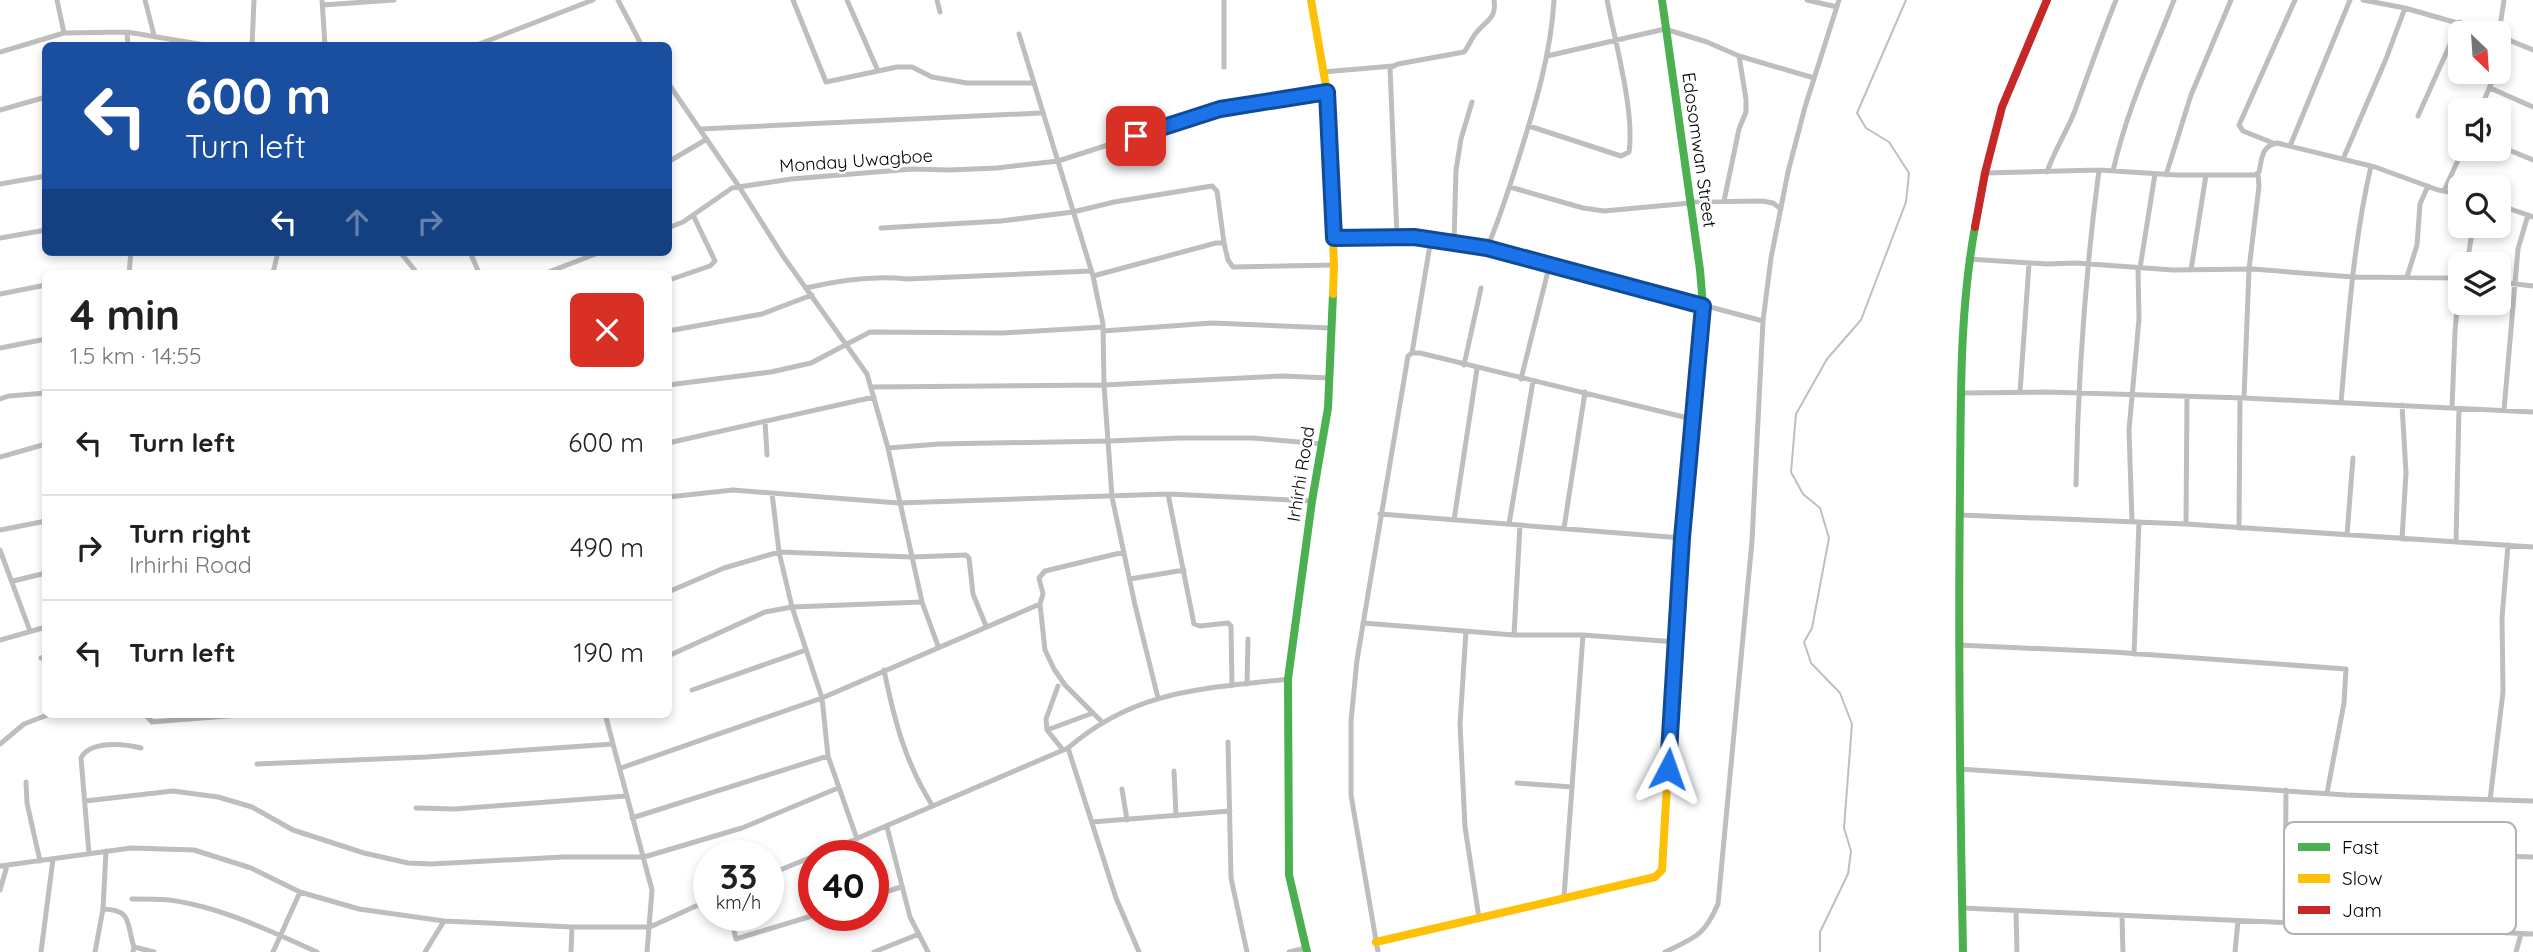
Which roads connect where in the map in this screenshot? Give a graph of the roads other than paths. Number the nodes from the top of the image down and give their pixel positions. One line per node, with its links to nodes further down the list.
1 (57, 0): 33 (street)
2 (145, 0): 35 (street)
3 (254, 0): 40 (street)
4 (394, 0): 25 (street)
5 (593, 0): 42 (street)
6 (618, 0): 43 (street)
7 (793, 0): 51 (street)
8 (848, 0): 51 (street)
9 (937, 0): 28 (street)
10 (1224, 0): 50 (street)
11 (1311, 0): 52 (street, Irhirhi Road)
12 (1494, 0): 49 (street)
13 (1554, 0): 47 (street)
14 (1608, 0): 37 (street)
15 (1662, 0): 31 (street, Edosomwan Street)
16 (1807, 0): 26 (street)
17 (2046, 0): 83 (street)
18 (2116, 0): 82 (street)
19 (2174, 0): 81 (street)
20 (2231, 0): 86 (street)
21 (2295, 0): 71 (street)
22 (2350, 0): 72 (street)
23 (2362, 0): 27 (street)
24 (2504, 0): 30 (street)
25 (322, 3): 41 (street)
26 (1838, 3): 53 (street)
27 (2405, 8): 29 (street); 74 (street)
28 (940, 12)
29 (2456, 21)
30 (2501, 21)
31 (1665, 29): 37 (street); 48 (street); 96 (street, Edosomwan Street)
32 (127, 32): 33 (street); 35 (street); 38 (street)
33 (64, 33): 46 (street)
34 (1019, 34): 54 (street)
35 (154, 35): 39 (street)
36 (2511, 40): 45 (street)
37 (1615, 41): 47 (street); 68 (street)
38 (128, 42)
39 (190, 42)
40 (252, 42)
41 (325, 42)
42 (484, 42)
43 (640, 42)
44 (2448, 49): 67 (street)
45 (2533, 50)
46 (0, 52)
47 (1547, 56): 68 (street)
48 (1739, 56): 53 (street); 95 (street)
49 (1393, 66): 52 (street); 105 (street)
50 (1224, 68)
51 (878, 71): 54 (street)
52 (1322, 72): 58 (street, Irhirhi Road)
53 (1814, 78): 97 (street)
54 (1032, 83): 66 (street)
55 (2492, 84): 57 (street)
56 (672, 88): 59 (street)
57 (2490, 88): 62 (street); 64 (street)
58 (1327, 92): 77 (street, Monday Uwagboe); 107 (street, Irhirhi Road)
59 (676, 93): 60 (street); 69 (street)
60 (672, 96)
61 (42, 97): 65 (street)
62 (2485, 98)
63 (1472, 102): 109 (street)
64 (2533, 107)
65 (0, 110)
66 (1041, 113): 69 (street); 77 (street)
67 (2418, 116)
68 (1529, 126): 91 (street)
69 (700, 129): 70 (street)
70 (707, 139): 75 (street); 92 (street)
71 (2273, 143): 72 (street); 85 (street)
72 (2290, 146): 74 (street)
73 (2511, 151): 76 (street)
74 (2343, 159): 79 (street)
75 (672, 160)
76 (2533, 160)
77 (1058, 161): 92 (street, Monday Uwagboe); 99 (street)
78 (2458, 161): 93 (street)
79 (2371, 166): 90 (street); 125 (street)
80 (2099, 170): 81 (street); 82 (street); 117 (street)
81 (2113, 171): 84 (street)
82 (2047, 172): 83 (street)
83 (1985, 173): 114 (street)
84 (2155, 174): 86 (street); 119 (street)
85 (2258, 174): 87 (street); 123 (street)
86 (2166, 175): 87 (street)
87 (2206, 175): 122 (street)
88 (42, 177): 89 (street)
89 (0, 184)
90 (2428, 186): 93 (street); 126 (street)
91 (1510, 187): 96 (street); 111 (street)
92 (740, 188): 100 (street, Monday Uwagboe); 132 (street)
93 (2444, 191): 94 (street)
94 (2448, 192)
95 (1724, 201): 96 (street); 97 (street)
96 (1691, 203): 136 (street, Edosomwan Street)
97 (1781, 209): 137 (street)
98 (2511, 209): 101 (street)
99 (1073, 212): 103 (street); 110 (street); 124 (street)
100 (693, 215): 102 (street, Monday Uwagboe); 127 (street)
101 (2531, 216): 129 (street)
102 (672, 226)
103 (881, 228)
104 (42, 231): 106 (street)
105 (1397, 236): 107 (street); 108 (street)
106 (0, 238)
107 (1334, 238): 118 (street, Irhirhi Road)
108 (1430, 239): 109 (street); 144 (street)
109 (1454, 242): 111 (street)
110 (1224, 243): 118 (street); 124 (street)
111 (1487, 248): 115 (street)
112 (403, 256): 120 (street)
113 (591, 256): 121 (street)
114 (1968, 260): 116 (street); 156 (street)
115 (1550, 263): 136 (street); 148 (street)
116 (2029, 264): 117 (street); 154 (street)
117 (2088, 264): 119 (street); 157 (street)
118 (1334, 265): 138 (street, Irhirhi Road)
119 (2139, 268): 122 (street); 158 (street)
120 (414, 270)
121 (554, 270)
122 (2191, 270): 123 (street)
123 (2249, 270): 125 (street); 161 (street)
124 (1092, 273): 132 (street); 139 (street)
125 (2353, 277): 126 (street); 163 (street)
126 (2407, 277): 165 (street)
127 (672, 279)
128 (2511, 283): 129 (street)
129 (2516, 284): 130 (street); 166 (street)
130 (2533, 285)
131 (42, 286): 134 (street)
132 (806, 288): 135 (street)
133 (1481, 288): 145 (street)
134 (0, 294)
135 (812, 295): 140 (street); 142 (street)
136 (1703, 306): 137 (street); 168 (street, Edosomwan Street)
137 (1763, 321): 323 (street)
138 (1332, 328): 139 (street); 147 (street, Irhirhi Road)
139 (1103, 329): 142 (street); 151 (street)
140 (672, 330)
141 (42, 340): 143 (street)
142 (844, 344): 150 (street); 152 (street)
143 (0, 348)
144 (1412, 353): 145 (street); 185 (street)
145 (1464, 365): 146 (street)
146 (1477, 369): 148 (street); 187 (street)
147 (1330, 378): 151 (street); 172 (street, Irhirhi Road)
148 (1521, 379): 149 (street)
149 (1533, 381): 153 (street); 190 (street)
150 (672, 384)
151 (1104, 386): 152 (street); 171 (street)
152 (872, 387): 159 (street)
153 (1585, 392): 168 (street); 193 (street)
154 (2020, 392): 156 (street); 157 (street)
155 (42, 393): 162 (street)
156 (1962, 393): 186 (street)
157 (2078, 393): 158 (street); 178 (street)
158 (2133, 396): 160 (street); 189 (street)
159 (874, 397): 169 (street); 174 (street)
160 (2187, 397): 161 (street); 191 (street)
161 (2242, 398): 163 (street); 194 (street)
162 (0, 399)
163 (2341, 403): 164 (street)
164 (2402, 405): 165 (street); 198 (street)
165 (2456, 408): 166 (street); 199 (street)
166 (2504, 410): 167 (street)
167 (2533, 412)
168 (1692, 419): 197 (street, Edosomwan Street)
169 (765, 421): 170 (street); 175 (street)
170 (672, 442)
171 (1109, 442): 172 (street); 174 (street); 182 (street)
172 (1322, 444): 183 (street, Irhirhi Road)
173 (42, 445): 176 (street)
174 (888, 447): 184 (street)
175 (767, 455)
176 (0, 457)
177 (2353, 458): 196 (street)
178 (2076, 485)
179 (772, 493): 181 (street); 184 (street); 203 (street)
180 (1168, 494): 182 (street); 183 (street); 206 (street)
181 (672, 497)
182 (1112, 497): 184 (street); 204 (street)
183 (1312, 502): 230 (street, Irhirhi Road)
184 (898, 503): 205 (street)
185 (1380, 514): 187 (street); 214 (street)
186 (1960, 515): 189 (street); 224 (street)
187 (1454, 520): 190 (street)
188 (42, 522): 195 (street)
189 (2136, 522): 191 (street); 228 (street)
190 (1509, 524): 192 (street)
191 (2186, 524): 194 (street)
192 (1520, 525): 193 (street); 219 (street)
193 (1564, 528): 197 (street)
194 (2239, 528): 196 (street)
195 (0, 530)
196 (2347, 535): 198 (street)
197 (1682, 538): 223 (street, Edosomwan Street)
198 (2402, 539): 199 (street)
199 (2456, 542): 200 (street)
200 (2508, 545): 201 (street); 262 (street)
201 (2533, 547)
202 (0, 550): 209 (street)
203 (779, 552): 205 (street); 210 (street); 213 (street)
204 (1124, 552): 208 (street); 212 (street)
205 (912, 557): 211 (street); 215 (street)
206 (1184, 570): 208 (street); 233 (street)
207 (42, 574): 209 (street)
208 (1130, 579): 236 (street)
209 (13, 581): 217 (street)
210 (672, 590)
211 (922, 602): 213 (street); 225 (street)
212 (1040, 604): 215 (street); 237 (street)
213 (792, 607): 226 (street); 227 (street)
214 (1363, 623): 218 (street); 305 (street)
215 (986, 626): 225 (street)
216 (42, 628): 217 (street)
217 (30, 631): 222 (street)
218 (1466, 631): 219 (street); 292 (street)
219 (1514, 635): 220 (street)
220 (1583, 635): 223 (street); 257 (street)
221 (1248, 639): 231 (street)
222 (0, 640)
223 (1676, 642): 285 (street, Edosomwan Street)
224 (1958, 645): 228 (street); 252 (street)
225 (938, 646): 229 (street)
226 (806, 650): 234 (street); 235 (street)
227 (672, 654)
228 (2134, 654): 260 (street)
229 (884, 670): 235 (street); 265 (street)
230 (1288, 679): 231 (street); 308 (street, Irhirhi Road)
231 (1247, 684): 233 (street)
232 (1058, 686): 243 (street)
233 (1232, 686): 236 (street)
234 (692, 690)
235 (822, 698): 249 (street); 251 (street)
236 (1158, 698): 242 (street)
237 (1093, 713): 242 (street); 243 (street)
238 (42, 717): 245 (street)
239 (147, 718): 240 (street)
240 (204, 718)
241 (606, 718): 246 (street)
242 (1102, 722): 248 (street)
243 (1047, 730): 248 (street)
244 (1228, 742): 267 (street)
245 (0, 744)
246 (613, 744): 250 (street); 251 (street)
247 (141, 748): 263 (street)
248 (1065, 749): 265 (street); 271 (street)
249 (828, 756): 256 (street); 269 (street)
250 (257, 764)
251 (621, 768): 261 (street)
252 (1959, 769): 259 (street); 288 (street)
253 (1174, 771): 268 (street)
254 (26, 782): 279 (street)
255 (1517, 783): 257 (street)
256 (838, 788): 274 (street); 277 (street)
257 (1572, 788): 285 (street)
258 (1122, 789): 270 (street)
259 (2286, 790): 260 (street); 272 (street)
260 (2327, 793): 262 (street)
261 (626, 796): 266 (street); 269 (street)
262 (2490, 800): 264 (street)
263 (85, 801): 276 (street); 277 (street)
264 (2533, 801)
265 (932, 805): 273 (street)
266 (416, 808)
267 (1230, 811): 268 (street); 320 (street)
268 (1176, 816): 270 (street)
269 (632, 818): 277 (street)
270 (1127, 820): 271 (street)
271 (1092, 822): 307 (street)
272 (2286, 822)
273 (887, 827): 274 (street); 281 (street)
274 (857, 839)
275 (106, 851): 276 (street); 284 (street); 289 (street)
276 (89, 854): 278 (street)
277 (644, 857): 297 (street)
278 (53, 859): 279 (street); 309 (street)
279 (40, 861): 280 (street)
280 (4, 866): 282 (street)
281 (901, 887): 283 (street); 300 (street)
282 (0, 890)
283 (889, 891)
284 (300, 892): 293 (street); 304 (street)
285 (1564, 897): 292 (street)
286 (132, 899): 304 (street)
287 (693, 907): 297 (street)
288 (1962, 908): 290 (street); 324 (street)
289 (103, 909): 306 (street); 310 (street)
290 (2016, 911): 291 (street); 325 (street)
291 (2122, 916): 294 (street); 326 (street)
292 (1479, 918): 305 (street)
293 (444, 921): 296 (street); 314 (street)
294 (2238, 921): 295 (street); 327 (street)
295 (2284, 923)
296 (572, 927): 297 (street); 315 (street)
297 (650, 927): 316 (street)
298 (733, 931): 299 (street)
299 (764, 931)
300 (919, 934): 317 (street); 318 (street)
301 (2516, 934): 302 (street)
302 (2521, 934): 303 (street); 328 (street)
303 (2533, 934)
304 (281, 936): 312 (street); 313 (street)
305 (1376, 942): 322 (street)
306 (134, 949): 311 (street)
307 (1139, 950): 319 (street)
308 (1307, 950): 321 (street)
309 (41, 952)
310 (95, 952)
311 (154, 952)
312 (273, 952)
313 (317, 952)
314 (425, 952)
315 (571, 952)
316 (648, 952)
317 (874, 952)
318 (928, 952)
319 (1129, 952)
320 (1247, 952)
321 (1289, 952)
322 (1378, 952)
323 (1665, 952)
324 (1963, 952)
325 (2017, 952)
326 (2123, 952)
327 (2235, 952)
328 (2516, 952)

